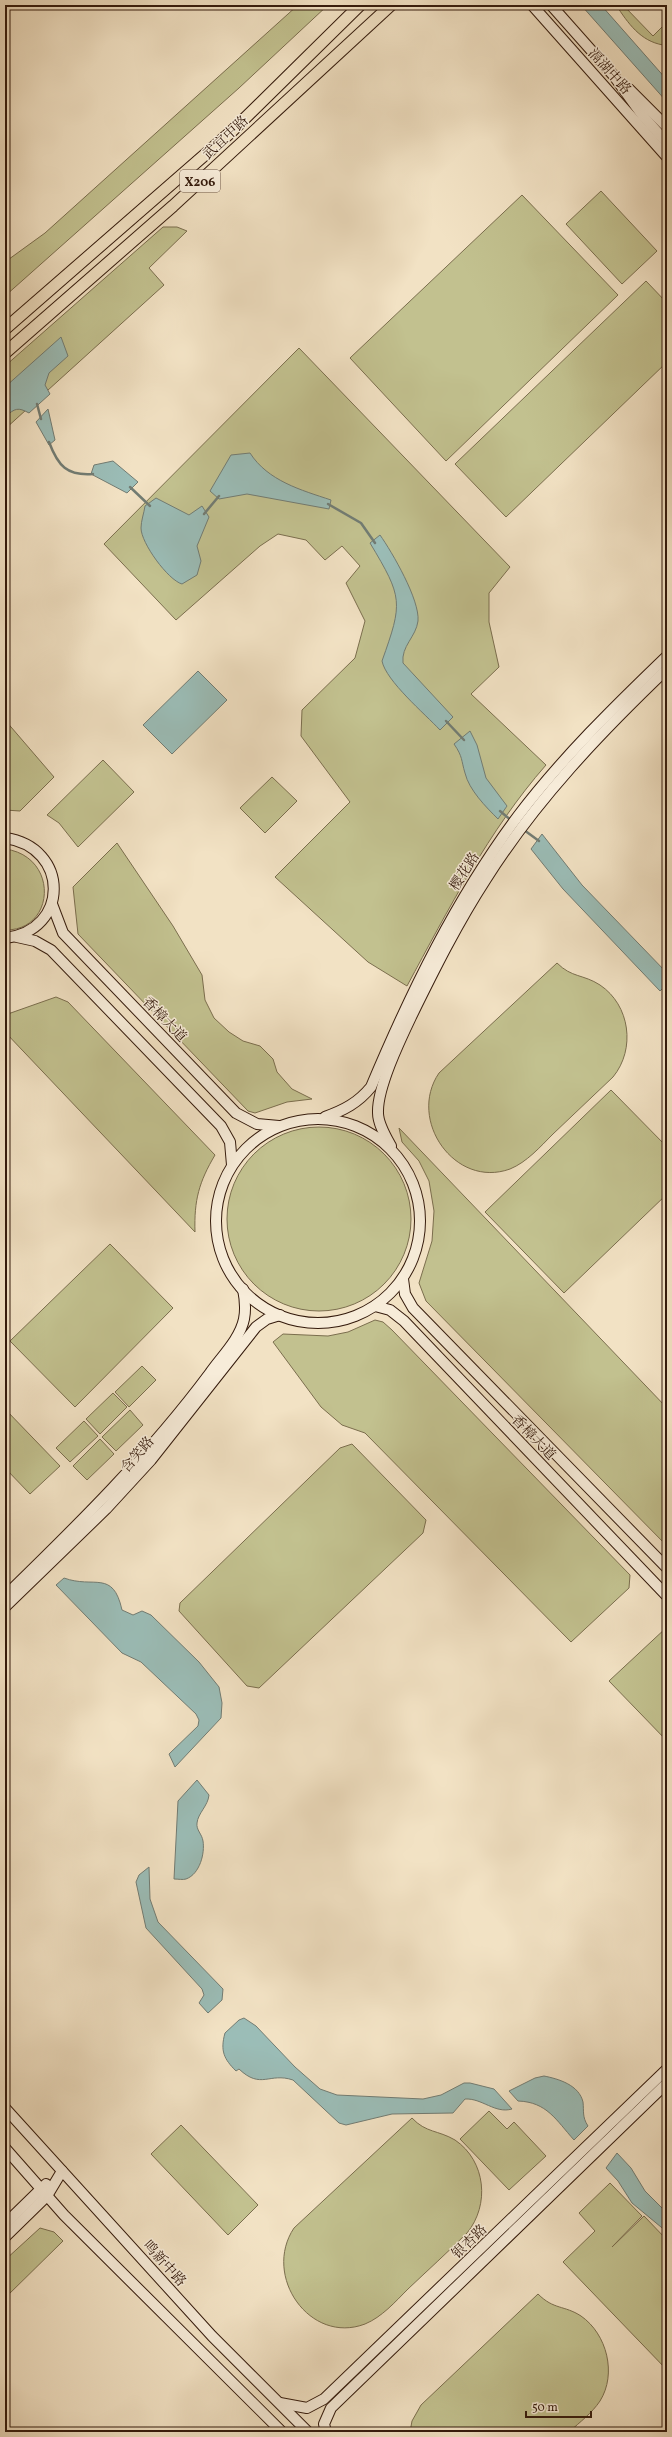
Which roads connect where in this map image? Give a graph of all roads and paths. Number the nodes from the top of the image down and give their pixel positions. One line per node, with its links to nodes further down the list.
1 (360, 5): 9 (main road, 武宜中路 / X206)
2 (391, 5): 10 (main road, 武宜中路 / X206)
3 (532, 5): 8 (street, 滆湖中路)
4 (551, 5): 5 (street, 滆湖中路)
5 (614, 76): 6 (street); 7 (street, 滆湖中路)
6 (667, 127)
7 (667, 143)
8 (667, 157)
9 (5, 329)
10 (5, 353)
11 (667, 656): 13 (street, 樱花路)
12 (667, 669): 13 (street, 樱花路)
13 (523, 818): 14 (street, 樱花路)
14 (511, 834): 19 (street, 樱花路); 21 (street, 樱花路)
15 (5, 838): 16 (street)
16 (52, 904): 17 (street); 20 (street, 香樟大道)
17 (17, 937): 18 (street); 22 (street)
18 (5, 938)
19 (322, 1119): 20 (street); 21 (street)
20 (280, 1126): 22 (street)
21 (395, 1154): 23 (street)
22 (232, 1165): 24 (street)
23 (403, 1279): 25 (street); 27 (street, 香樟大道)
24 (243, 1289): 26 (street); 28 (street, 含笑路)
25 (375, 1306): 26 (street); 29 (street, 香樟大道)
26 (280, 1315): 30 (street, 含笑路)
27 (667, 1568)
28 (5, 1596)
29 (667, 1596)
30 (5, 1607)
31 (667, 2069): 39 (street, 银杏路)
32 (667, 2083): 42 (street, 银杏路)
33 (5, 2108): 35 (street, 鸣新中路)
34 (5, 2148): 36 (street)
35 (62, 2171): 36 (street); 39 (street, 鸣新中路)
36 (44, 2192): 37 (street); 38 (street); 40 (street)
37 (5, 2224)
38 (5, 2237)
39 (280, 2403): 41 (street, 鸣新中路)
40 (282, 2432)
41 (308, 2432)
42 (326, 2432)

